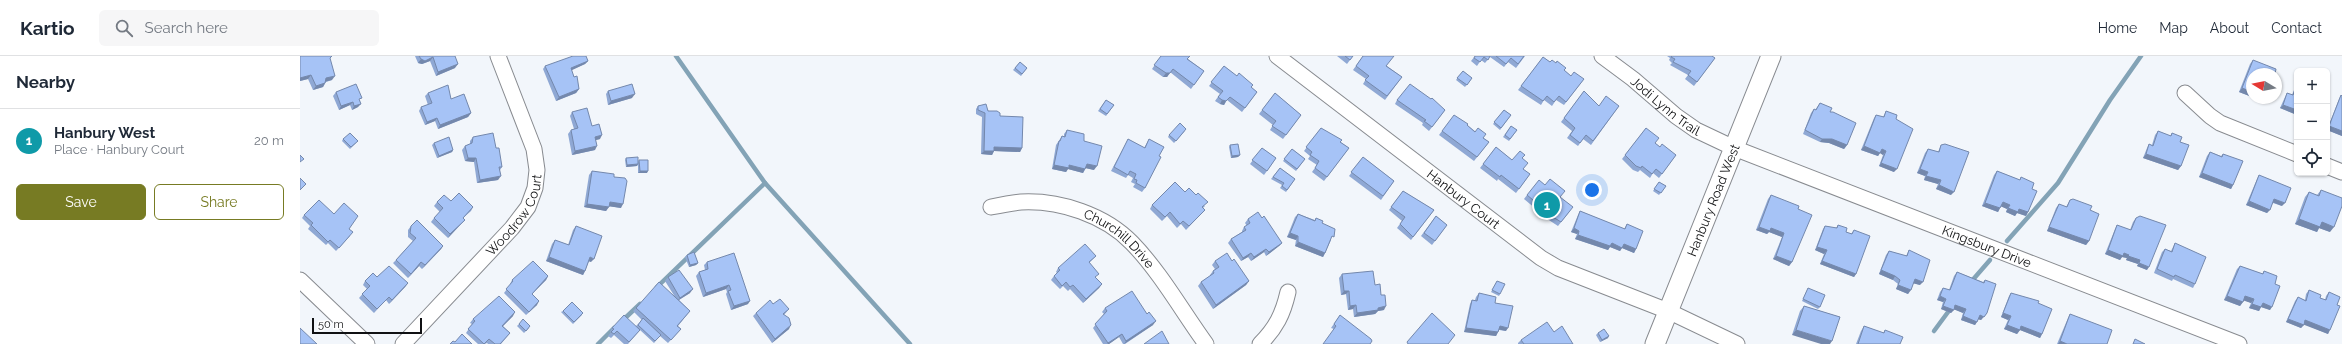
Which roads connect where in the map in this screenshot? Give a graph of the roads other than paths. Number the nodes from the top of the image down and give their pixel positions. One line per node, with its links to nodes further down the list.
1 (498, 56): 15 (street, Woodrow Court)
2 (1277, 56): 13 (street, Hanbury Court)
3 (1602, 56): 6 (street, Jodi Lynn Trail)
4 (1771, 56): 6 (main road, Hanbury Road West)
5 (2185, 93): 7 (street)
6 (1734, 148): 13 (main road, Hanbury Road West); 20 (street, Kingsbury Drive)
7 (2294, 153)
8 (2330, 167): 9 (street)
9 (2342, 172)
10 (991, 207): 16 (street, Churchill Drive)
11 (300, 280): 14 (street)
12 (1288, 292): 17 (street)
13 (1668, 311): 18 (main road, Hanbury Road West); 19 (street, Hanbury Court)
14 (367, 344)
15 (403, 344)
16 (1206, 344)
17 (1260, 344)
18 (1655, 344)
19 (1737, 344)
20 (2239, 344)

